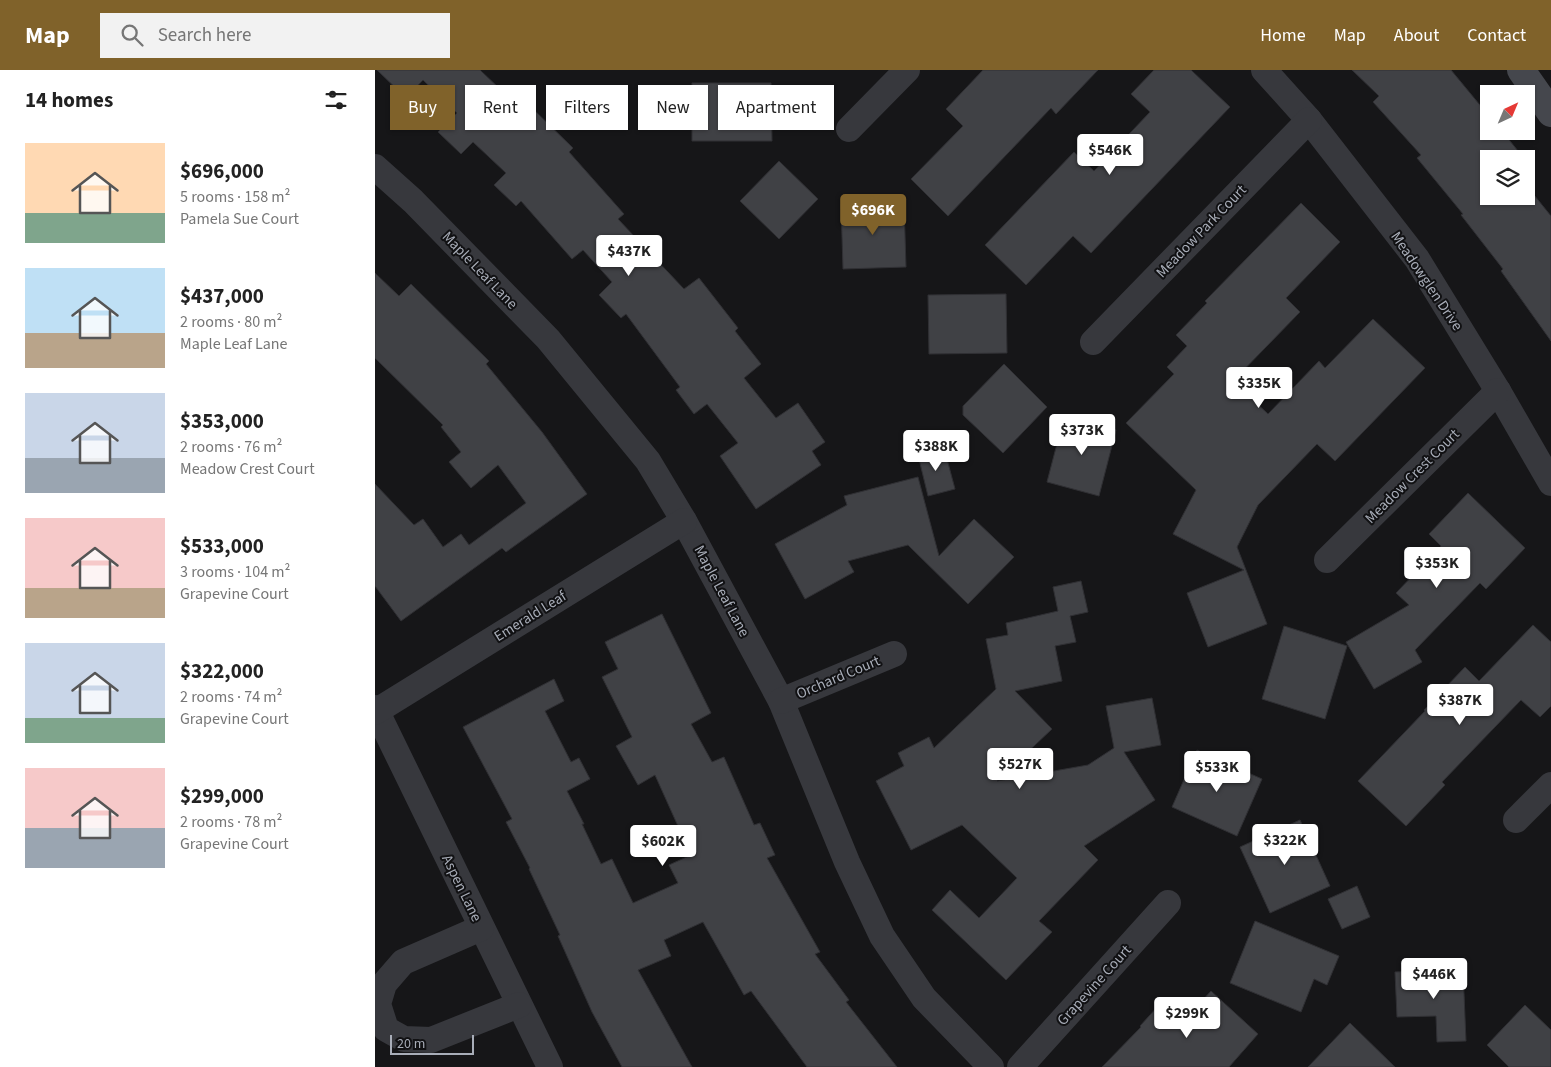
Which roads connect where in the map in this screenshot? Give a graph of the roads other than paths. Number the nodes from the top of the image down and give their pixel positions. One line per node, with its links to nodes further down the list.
1 (907, 70): 6 (street)
2 (1264, 70): 5 (street, Meadowglen Drive)
3 (1521, 70): 4 (main road)
4 (1551, 113)
5 (1309, 120): 8 (street, Meadow Park Court); 9 (street, Meadowglen Drive)
6 (849, 129)
7 (375, 167): 11 (street, Maple Leaf Lane)
8 (1093, 342)
9 (1498, 391): 10 (street, Meadowglen Drive); 12 (street, Meadow Crest Court)
10 (1551, 482)
11 (684, 521): 14 (street, Maple Leaf Lane); 15 (street, Emerald Leaf)
12 (1327, 560)
13 (894, 654): 14 (street, Orchard Court)
14 (781, 701): 22 (street, Maple Leaf Lane)
15 (376, 710): 19 (street, Aspen Lane)
16 (1551, 785): 17 (street)
17 (1516, 820)
18 (1168, 903): 23 (street, Grapevine Court)
19 (481, 928): 20 (street, Aspen Lane); 20 (street)
20 (519, 1005): 21 (street, Aspen Lane)
21 (549, 1067)
22 (991, 1067)
23 (1020, 1067)

